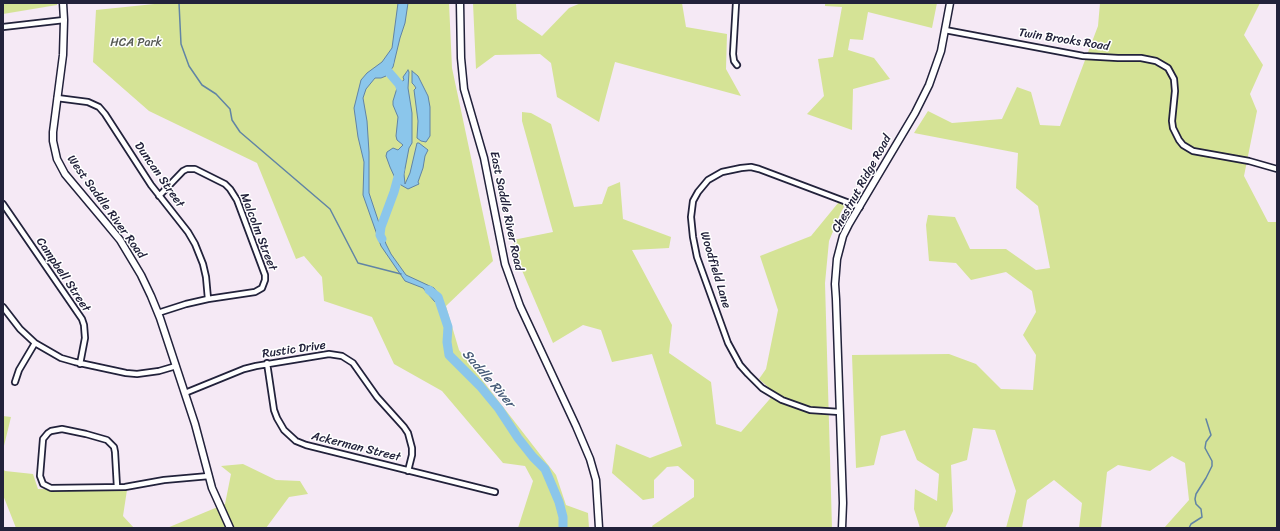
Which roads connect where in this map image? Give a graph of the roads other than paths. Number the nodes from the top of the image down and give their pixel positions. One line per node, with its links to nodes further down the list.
1 (63, 3): 5 (street, West Saddle River Road)
2 (460, 3): 29 (street, East Saddle River Road)
3 (736, 3): 8 (street)
4 (950, 3): 7 (street, Chestnut Ridge Road)
5 (64, 20): 6 (street); 9 (street, West Saddle River Road)
6 (3, 28)
7 (945, 30): 10 (street, Twin Brooks Road); 13 (street, Chestnut Ridge Road)
8 (737, 65)
9 (57, 98): 11 (street, Duncan Street); 16 (street, West Saddle River Road)
10 (1277, 169)
11 (159, 196): 14 (street, Duncan Street); 14 (street, Malcolm Street)
12 (3, 204): 19 (street, Campbell Street)
13 (860, 207): 23 (street, Chestnut Ridge Road); 23 (street, Woodfield Lane)
14 (208, 298): 16 (street, Malcolm Street)
15 (3, 307): 17 (street)
16 (158, 313): 20 (street, West Saddle River Road)
17 (35, 343): 19 (street); 21 (street)
18 (267, 363): 22 (street, Rustic Drive); 24 (street, Ackerman Street); 24 (street, Rustic Drive)
19 (80, 364): 20 (street)
20 (176, 366): 22 (street, West Saddle River Road)
21 (15, 382)
22 (185, 393): 25 (street, West Saddle River Road)
23 (840, 412): 30 (street, Chestnut Ridge Road)
24 (408, 471): 27 (street, Ackerman Street)
25 (209, 476): 26 (street); 28 (street, West Saddle River Road)
26 (117, 487): 26 (street)
27 (494, 492)
28 (230, 528)
29 (599, 528)
30 (842, 528)

